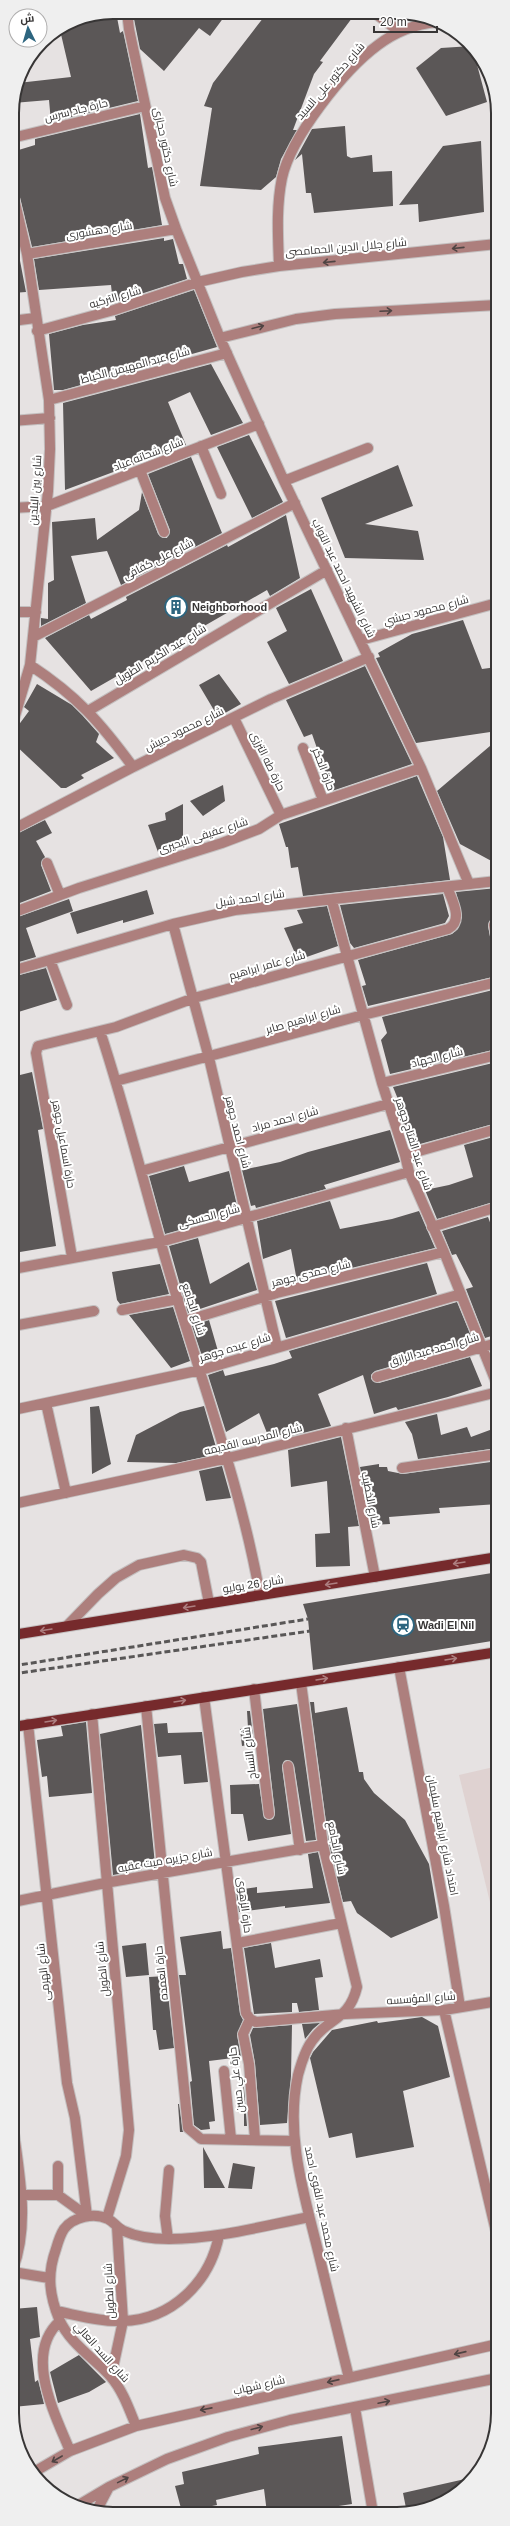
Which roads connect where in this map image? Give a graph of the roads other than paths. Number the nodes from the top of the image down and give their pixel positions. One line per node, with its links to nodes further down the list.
1 (128, 19): 5 (street, شارع دكتور حجازى)
2 (383, 19): 4 (street)
3 (428, 24): 4 (street, شارع دكتور على السيد)
4 (400, 32): 11 (street, شارع دكتور على السيد)
5 (145, 106): 6 (street, حارة جاد سرس); 8 (street, شارع دكتور حجازى)
6 (19, 136)
7 (19, 220): 10 (street, شارع بين البلدين)
8 (176, 230): 10 (street, شارع دهشورى); 12 (street, شارع دكتور حجازى)
9 (491, 245): 11 (street, شارع جلال الدين الحمامصى, one-way to 11)
10 (27, 254): 14 (street, شارع بين البلدين)
11 (279, 266): 12 (street, شارع جلال الدين الحمامصى)
12 (198, 282): 16 (street, شارع التركيه); 17 (street, شارع الشهيد احمد عبد التواب)
13 (491, 305): 17 (street, one-way to 13)
14 (35, 318): 15 (street); 16 (street, شارع بين البلدين)
15 (19, 320)
16 (37, 331): 19 (street, شارع بين البلدين)
17 (220, 338): 18 (street, شارع الشهيد احمد عبد التواب)
18 (227, 353): 19 (street, شارع عبد المهيمن الخياط); 22 (street, شارع الشهيد احمد عبد التواب)
19 (49, 400): 20 (street, شارع بين البلدين)
20 (50, 418): 21 (street); 29 (street, شارع بين البلدين)
21 (19, 420)
22 (259, 424): 23 (street, شارع شحاته عياد); 26 (street, شارع الشهيد احمد عبد التواب)
23 (201, 446): 25 (street, شارع شحاته عياد); 27 (street)
24 (368, 448): 26 (street)
25 (140, 470): 29 (street, شارع شحاته عياد); 31 (street)
26 (284, 481): 28 (street, شارع الشهيد احمد عبد التواب)
27 (221, 494)
28 (295, 503): 32 (street, شارع الشهيد احمد عبد التواب); 36 (street, شارع على كفافى)
29 (47, 506): 30 (street, شارع شحاته عياد); 35 (street, شارع بين البلدين)
30 (19, 508)
31 (164, 532)
32 (327, 570): 37 (street, شارع الشهيد احمد عبد التواب); 41 (street, شارع عبد الكريم الطويل)
33 (491, 605): 37 (street, شارع محمود حبشي)
34 (19, 612): 35 (street)
35 (36, 612): 36 (street, شارع بين البلدين)
36 (33, 637): 39 (street, شارع بين البلدين)
37 (361, 640): 38 (street, شارع الشهيد احمد عبد التواب)
38 (369, 657): 42 (street, شارع محمود حبيش); 45 (street, شارع الشهيد احمد عبد التواب)
39 (30, 665): 40 (street, شارع بين البلدين); 41 (street)
40 (19, 702)
41 (88, 711): 44 (street)
42 (234, 718): 44 (street, شارع محمود حبيش); 47 (street, حارة طه الترزى)
43 (302, 748): 46 (street, حارة الحكر)
44 (133, 767): 48 (street, شارع محمود حبيش)
45 (421, 768): 46 (street, شارع عفيفى البحيرى); 51 (street, شارع الشهيد احمد عبد التواب)
46 (323, 800): 47 (street, شارع عفيفى البحيرى)
47 (282, 815): 53 (street, شارع عفيفى البحيرى)
48 (19, 826)
49 (47, 863): 53 (street)
50 (491, 882): 51 (street, شارع احمد شبل)
51 (469, 884): 52 (street, شارع احمد شبل)
52 (447, 887): 54 (street, شارع احمد شبل); 57 (street, شارع عامر ابراهيم)
53 (60, 895): 55 (street, شارع عفيفى البحيرى)
54 (332, 901): 56 (street, شارع احمد شبل); 57 (street, شارع عبد الفتاح جوهر)
55 (19, 910)
56 (173, 924): 58 (street, شارع احمد شبل); 61 (street, شارع احمد جوهر)
57 (347, 955): 61 (street, شارع عامر ابراهيم); 63 (street, شارع عبد الفتاح جوهر)
58 (50, 960): 59 (street, شارع احمد شبل); 62 (street)
59 (19, 969)
60 (491, 983): 63 (street, شارع ابراهيم صابر)
61 (194, 998): 64 (street, شارع عامر ابراهيم); 67 (street, شارع احمد جوهر)
62 (67, 1005)
63 (363, 1015): 67 (street, شارع ابراهيم صابر); 69 (street, شارع عبد الفتاح جوهر)
64 (100, 1031): 65 (street, شارع عامر ابراهيم); 68 (street, شارع الجامع)
65 (47, 1042): 81 (street, حارة اسماعيل جوهر)
66 (491, 1056): 69 (street, شارع الجهاد)
67 (209, 1058): 68 (street, شارع ابراهيم صابر); 72 (street, شارع احمد جوهر)
68 (116, 1081): 74 (street, شارع الجامع)
69 (382, 1083): 70 (street, شارع عبد الفتاح جوهر)
70 (388, 1104): 72 (street, شارع احمد مراد); 73 (street, شارع عبد الفتاح جوهر)
71 (491, 1131): 73 (street)
72 (229, 1146): 74 (street, شارع احمد مراد); 77 (street, شارع احمد جوهر)
73 (405, 1155): 75 (street, شارع عبد الفتاح جوهر)
74 (141, 1171): 79 (street, شارع الجامع)
75 (409, 1172): 77 (street, شارع الحسكى); 78 (street, شارع عبد الفتاح جوهر)
76 (491, 1209): 78 (street)
77 (248, 1219): 79 (street, شارع الحسكى); 84 (street, شارع احمد جوهر)
78 (432, 1227): 80 (street, شارع عبد الفتاح جوهر)
79 (160, 1242): 81 (street, شارع الحسكى); 85 (street, شارع الجامع)
80 (444, 1252): 83 (street, شارع عبد الفتاح جوهر); 84 (street, شارع حمدى جوهر)
81 (72, 1257): 82 (street, شارع الحسكى)
82 (19, 1268)
83 (461, 1294): 91 (street, شارع عبده جوهر); 92 (street, شارع عبد الفتاح جوهر)
84 (266, 1296): 88 (street, شارع حمدى جوهر); 91 (street, شارع احمد جوهر)
85 (178, 1299): 86 (street); 88 (street, شارع الجامع)
86 (122, 1310)
87 (94, 1311): 89 (street)
88 (185, 1321): 93 (street, شارع الجامع)
89 (19, 1325)
90 (491, 1345): 92 (street, شارع احمد عبد الرازق)
91 (277, 1347): 93 (street, شارع عبده جوهر)
92 (482, 1348): 94 (street, شارع عبد الفتاح جوهر); 95 (street, شارع احمد عبد الرازق)
93 (201, 1370): 97 (street, شارع عبده جوهر); 101 (street, شارع الجامع)
94 (491, 1370)
95 (377, 1377)
96 (491, 1394): 99 (street, شارع المدرسه القديمه)
97 (46, 1403): 98 (street, شارع عبده جوهر); 103 (street)
98 (19, 1409)
99 (346, 1428): 101 (street, شارع المدرسه القديمه); 106 (street, شارع الخطيب)
100 (491, 1455): 102 (street)
101 (228, 1458): 103 (street, شارع المدرسه القديمه); 107 (street, شارع الجامع)
102 (402, 1468)
103 (66, 1493): 104 (street, شارع المدرسه القديمه)
104 (19, 1503)
105 (491, 1558): 106 (main road, شارع 26 يوليو, one-way to 106)
106 (375, 1577): 107 (main road, شارع 26 يوليو, one-way to 107)
107 (260, 1595): 108 (main road, شارع 26 يوليو)
108 (209, 1603): 109 (main road, شارع 26 يوليو, one-way to 109); 109 (street)
109 (67, 1626): 110 (main road, شارع 26 يوليو, one-way to 110)
110 (19, 1634)
111 (491, 1653): 112 (main road, one-way to 111)
112 (399, 1667): 113 (main road, one-way to 112); 132 (street, امتداد شارع ابراهيم سليمان)
113 (301, 1682): 114 (main road); 122 (street, شارع الجامع)
114 (254, 1690): 115 (main road); 121 (street, شارع النساج)
115 (204, 1697): 116 (main road, one-way to 115); 124 (street, حارة الزهوى)
116 (146, 1706): 117 (main road); 125 (street, حارة العمده)
117 (92, 1714): 118 (main road, one-way to 117); 126 (street, شارع الطويل)
118 (28, 1724): 119 (main road); 127 (street, شارع الهرمى)
119 (19, 1726)
120 (288, 1766): 123 (street)
121 (269, 1814)
122 (323, 1845): 123 (street, شارع جزيره ميت عقبه); 129 (street, شارع الجامع)
123 (300, 1850): 124 (street, شارع جزيره ميت عقبه)
124 (227, 1862): 125 (street, شارع جزيره ميت عقبه); 130 (street, حارة الزهوى)
125 (163, 1873): 126 (street, شارع جزيره ميت عقبه); 137 (street, حارة العمده)
126 (105, 1883): 127 (street, شارع جزيره ميت عقبه); 148 (street, شارع الطويل)
127 (46, 1896): 128 (street, شارع جزيره ميت عقبه); 146 (street, شارع الهرمى)
128 (19, 1901)
129 (341, 1922): 130 (street); 134 (street, شارع الجامع)
130 (238, 1943): 135 (street, حارة الزهوى)
131 (491, 2002): 132 (street, شارع المؤسسه)
132 (460, 2007): 133 (street, شارع المؤسسه)
133 (444, 2010): 134 (street, شارع المؤسسه); 145 (street)
134 (345, 2014): 135 (street); 139 (street, شارع محمد عبد القوى احمد)
135 (250, 2020): 138 (street, حارة علي حسن)
136 (224, 2071): 137 (street)
137 (231, 2139): 138 (street, حارة العمده)
138 (255, 2139): 139 (street, حارة العمده)
139 (295, 2142): 147 (street, شارع محمد عبد القوى احمد)
140 (58, 2166): 144 (street)
141 (169, 2170): 151 (street)
142 (19, 2178): 143 (street)
143 (21, 2195): 144 (street); 152 (street)
144 (58, 2195): 146 (street)
145 (491, 2210)
146 (87, 2216): 148 (street); 154 (street, شارع السد العالي)
147 (309, 2217): 150 (street); 160 (street, شارع محمد عبد القوى احمد)
148 (107, 2218): 149 (street)
149 (117, 2227): 151 (street); 157 (street, شارع الطويل)
150 (219, 2235): 151 (street); 157 (street)
151 (168, 2239)
152 (19, 2240)
153 (19, 2272): 154 (street)
154 (49, 2278): 155 (street, شارع السد العالي)
155 (56, 2311): 156 (street, شارع السد العالي); 157 (street)
156 (60, 2321): 159 (street, شارع السد العالي); 164 (street)
157 (123, 2322): 159 (street, شارع الطويل)
158 (491, 2346): 160 (street, شارع شهاب, one-way to 160)
159 (111, 2377): 163 (street, شارع السد العالي)
160 (349, 2378): 163 (street, شارع شهاب, one-way to 163)
161 (491, 2379): 162 (street, one-way to 161)
162 (355, 2408): 166 (street, one-way to 162); 169 (street)
163 (136, 2426): 164 (street, شارع شهاب)
164 (70, 2451): 165 (street, شارع شهاب, one-way to 165)
165 (38, 2470)
166 (109, 2487): 167 (street); 168 (street)
167 (84, 2502)
168 (99, 2506)
169 (372, 2507)

